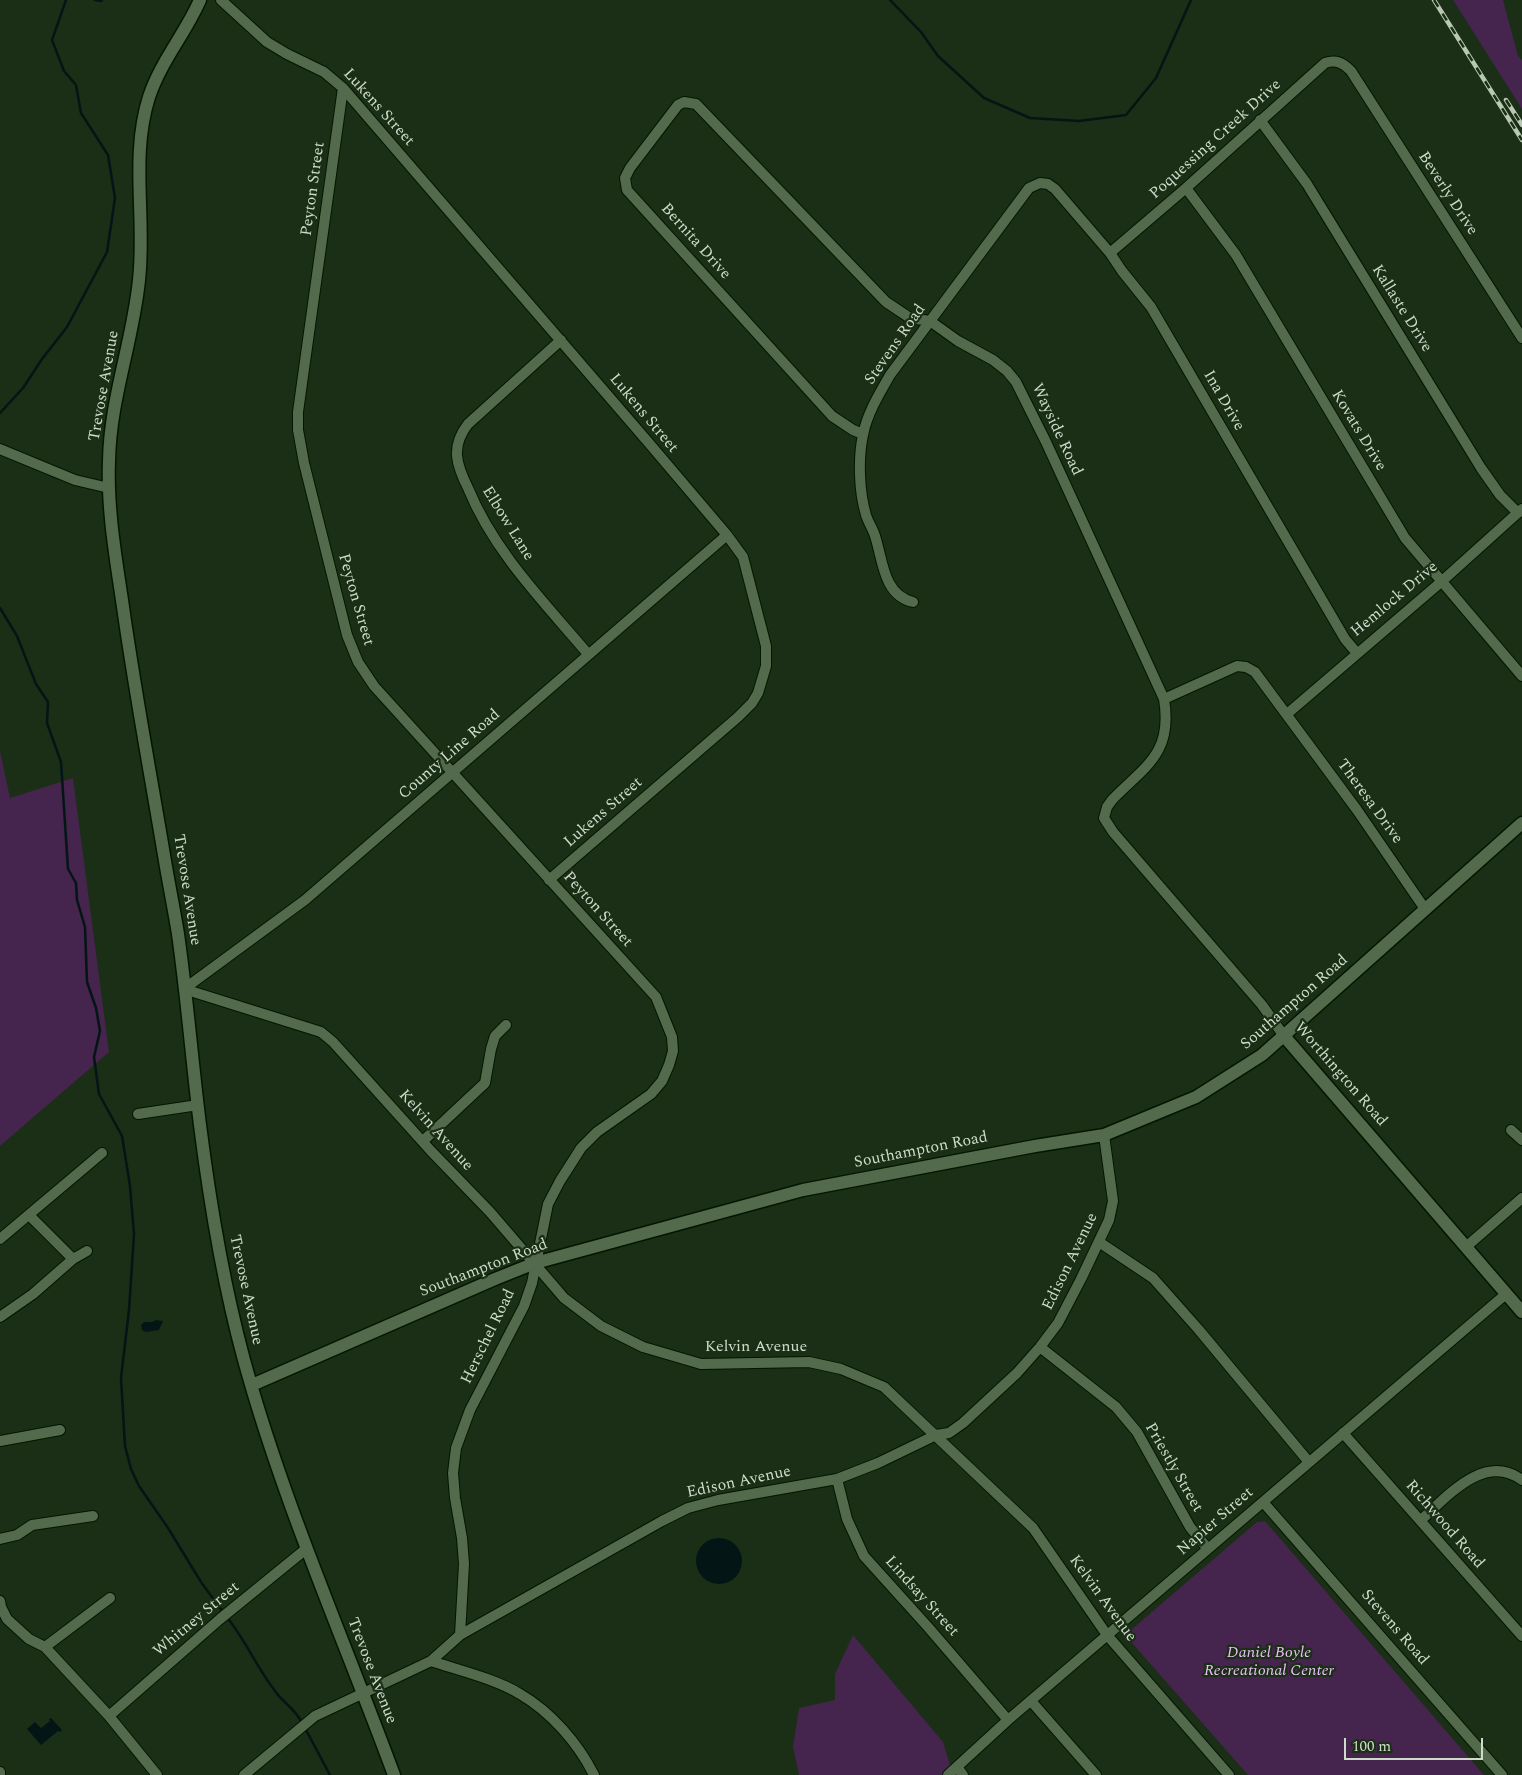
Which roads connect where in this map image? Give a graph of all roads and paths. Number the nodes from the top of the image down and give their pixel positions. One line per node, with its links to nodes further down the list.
1 (200, 0): 15 (street, Trevose Avenue)
2 (221, 0): 4 (street, Lukens Street)
3 (1346, 66): 5 (street, Poquessing Creek Drive); 11 (street, Beverly Drive)
4 (344, 88): 12 (street, Lukens Street); 25 (street, Peyton Street)
5 (1260, 120): 8 (street, Poquessing Creek Drive); 16 (street, Kallaste Drive)
6 (731, 140): 10 (street, Wayside Road); 13 (street, Bernita Drive)
7 (1042, 183): 9 (street, Ina Drive); 10 (street, Stevens Road)
8 (1186, 188): 9 (street, Poquessing Creek Drive); 18 (street, Kovats Drive)
9 (1110, 253): 20 (street, Ina Drive)
10 (930, 321): 13 (street, Stevens Road); 23 (street, Wayside Road)
11 (1522, 338)
12 (561, 340): 17 (street, Lukens Street); 21 (street, Elbow Lane)
13 (863, 434): 19 (street, Stevens Road)
14 (0, 449): 15 (street)
15 (109, 488): 29 (street, Trevose Avenue)
16 (1520, 511): 18 (street, Hemlock Drive)
17 (727, 535): 21 (street, County Line Road); 27 (street, Lukens Street)
18 (1441, 582): 20 (street, Hemlock Drive); 22 (street, Kovats Drive)
19 (913, 602)
20 (1356, 652): 24 (street, Hemlock Drive)
21 (588, 654): 25 (street, County Line Road)
22 (1522, 676)
23 (1164, 699): 24 (street); 31 (street, Worthington Road)
24 (1287, 714): 28 (street, Theresa Drive)
25 (453, 772): 27 (street, Peyton Street); 29 (street, County Line Road)
26 (1522, 823): 28 (street, Southampton Road)
27 (549, 880): 32 (street, Peyton Street)
28 (1426, 909): 31 (street, Southampton Road)
29 (184, 989): 33 (street, Trevose Avenue); 38 (street, Kelvin Avenue)
30 (506, 1025): 38 (street)
31 (1284, 1036): 36 (street, Southampton Road); 44 (street, Worthington Road)
32 (668, 1068): 47 (street, Herschel Road)
33 (198, 1105): 34 (street); 52 (street, Trevose Avenue)
34 (138, 1114)
35 (1511, 1130): 37 (street)
36 (1104, 1135): 43 (street, Edison Avenue); 47 (street, Southampton Road)
37 (1522, 1140)
38 (423, 1142): 47 (street, Kelvin Avenue)
39 (102, 1153): 41 (street)
40 (1522, 1198): 44 (street)
41 (29, 1215): 42 (street); 46 (street)
42 (0, 1239)
43 (1099, 1242): 51 (street, Edison Avenue); 57 (street)
44 (1466, 1246): 48 (street, Worthington Road)
45 (88, 1251): 46 (street)
46 (73, 1259): 50 (street)
47 (534, 1264): 52 (street, Southampton Road); 55 (street, Kelvin Avenue); 68 (street, Herschel Road)
48 (1506, 1294): 49 (street, Worthington Road); 54 (street, Napier Street)
49 (1522, 1312)
50 (0, 1317)
51 (1040, 1347): 55 (street, Edison Avenue); 65 (street, Priestly Street)
52 (252, 1385): 64 (street, Trevose Avenue)
53 (60, 1430): 56 (street)
54 (1344, 1433): 57 (street, Napier Street); 62 (street, Richwood Road)
55 (936, 1435): 58 (street, Edison Avenue); 69 (street, Kelvin Avenue)
56 (0, 1441)
57 (1308, 1461): 60 (street, Napier Street)
58 (838, 1480): 68 (street, Edison Avenue); 76 (street, Lindsay Street)
59 (1522, 1480): 62 (street)
60 (1263, 1502): 65 (street, Napier Street); 85 (street, Stevens Road)
61 (93, 1516): 63 (street)
62 (1421, 1520): 70 (street, Richwood Road)
63 (0, 1539)
64 (306, 1549): 73 (street, Trevose Avenue); 75 (street, Whitney Street)
65 (1208, 1549): 69 (street, Napier Street)
66 (110, 1598): 71 (street)
67 (0, 1601): 71 (street)
68 (460, 1635): 72 (street, Edison Avenue)
69 (1107, 1635): 74 (street, Napier Street); 84 (street, Kelvin Avenue)
70 (1522, 1636)
71 (45, 1647): 75 (street)
72 (430, 1661): 73 (street, Edison Avenue); 81 (street)
73 (364, 1693): 79 (street, Edison Avenue); 80 (street, Trevose Avenue)
74 (1031, 1701): 76 (street, Napier Street); 83 (street)
75 (108, 1716): 78 (street)
76 (1008, 1720): 77 (street, Napier Street)
77 (960, 1771): 82 (street, Napier Street)
78 (157, 1775)
79 (244, 1775)
80 (394, 1775)
81 (594, 1775)
82 (948, 1775)
83 (1096, 1775)
84 (1229, 1775)
85 (1502, 1775)

